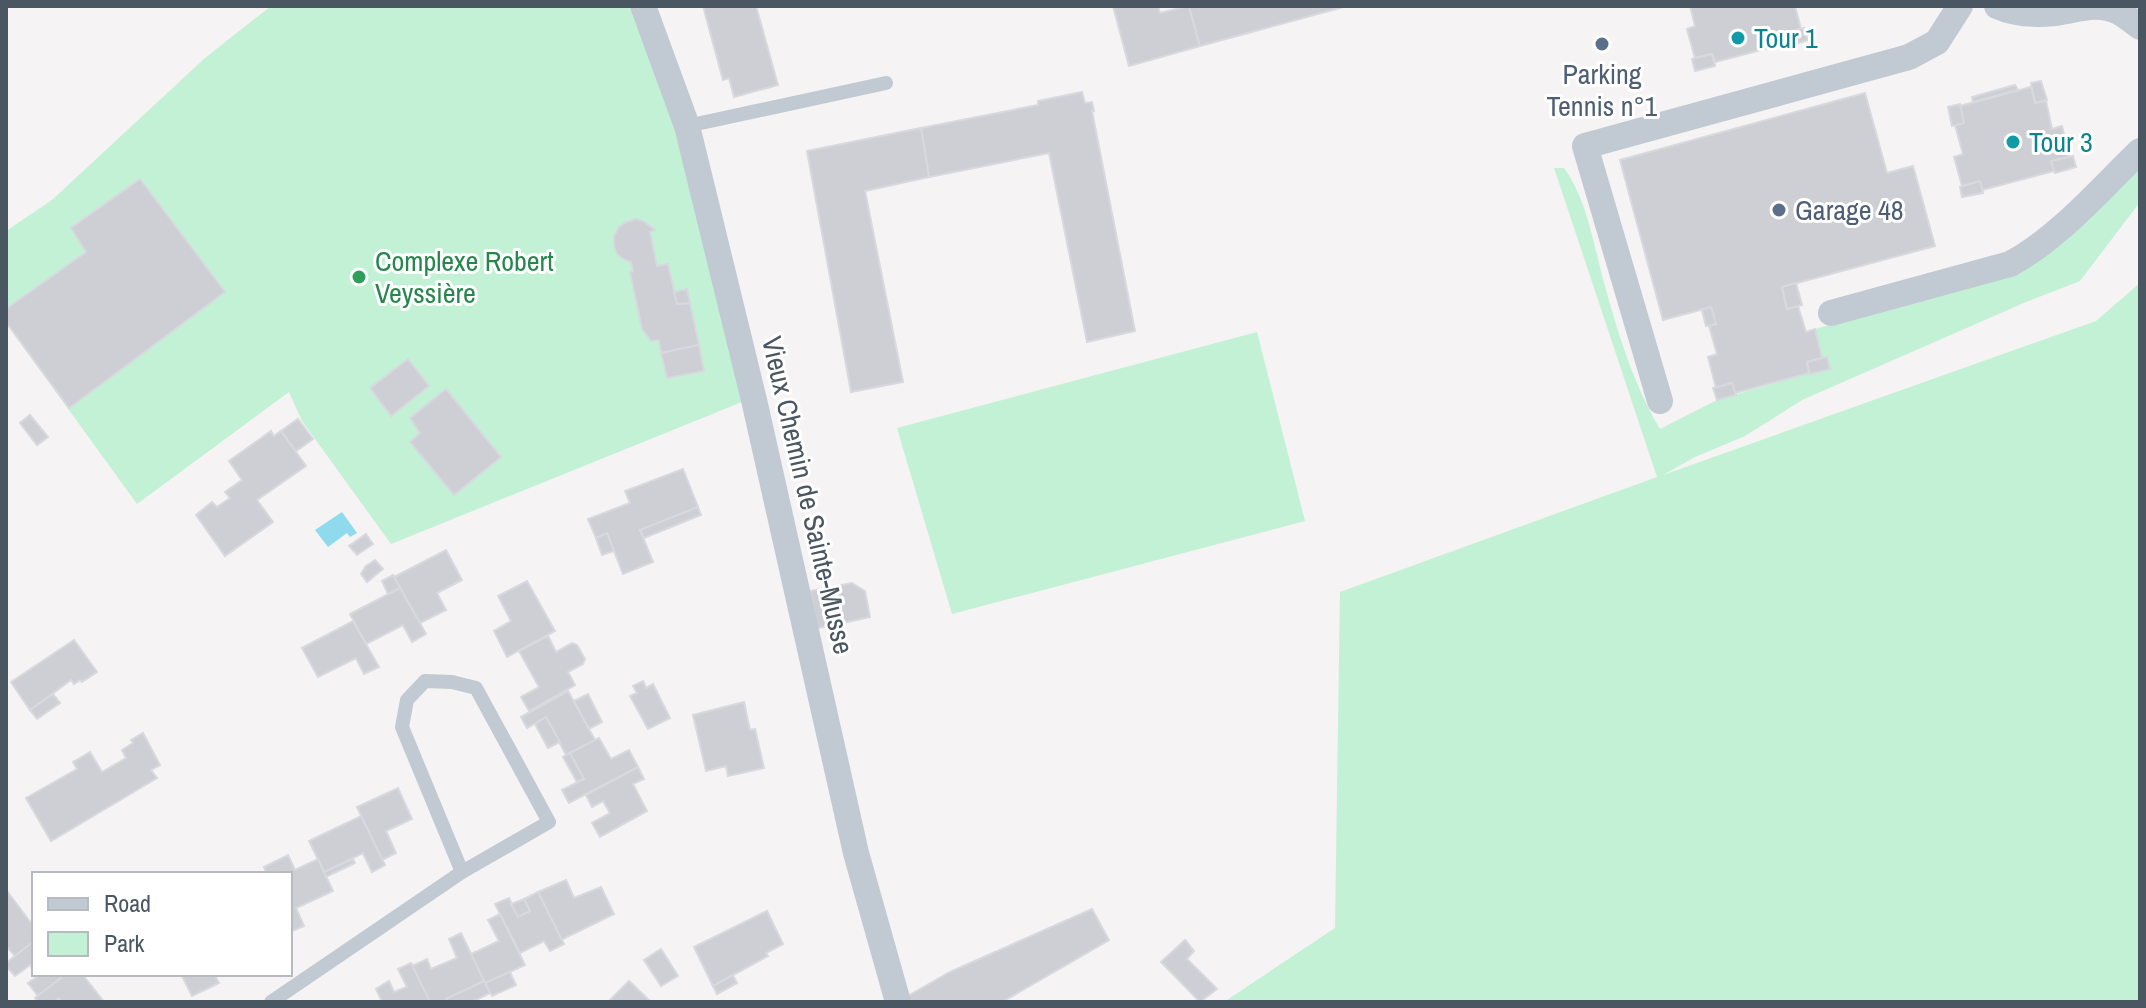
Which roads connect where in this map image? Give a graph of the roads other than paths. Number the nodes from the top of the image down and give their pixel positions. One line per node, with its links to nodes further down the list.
1 (643, 6): 6 (street, Vieux Chemin de Sainte-Musse)
2 (1960, 6): 9 (street)
3 (1997, 6): 4 (street)
4 (2140, 27)
5 (886, 83): 6 (lane)
6 (687, 126): 12 (street, Vieux Chemin de Sainte-Musse)
7 (2140, 151): 8 (street)
8 (1831, 313)
9 (1660, 401)
10 (462, 872): 10 (lane); 11 (lane)
11 (271, 1002)
12 (898, 1002)

